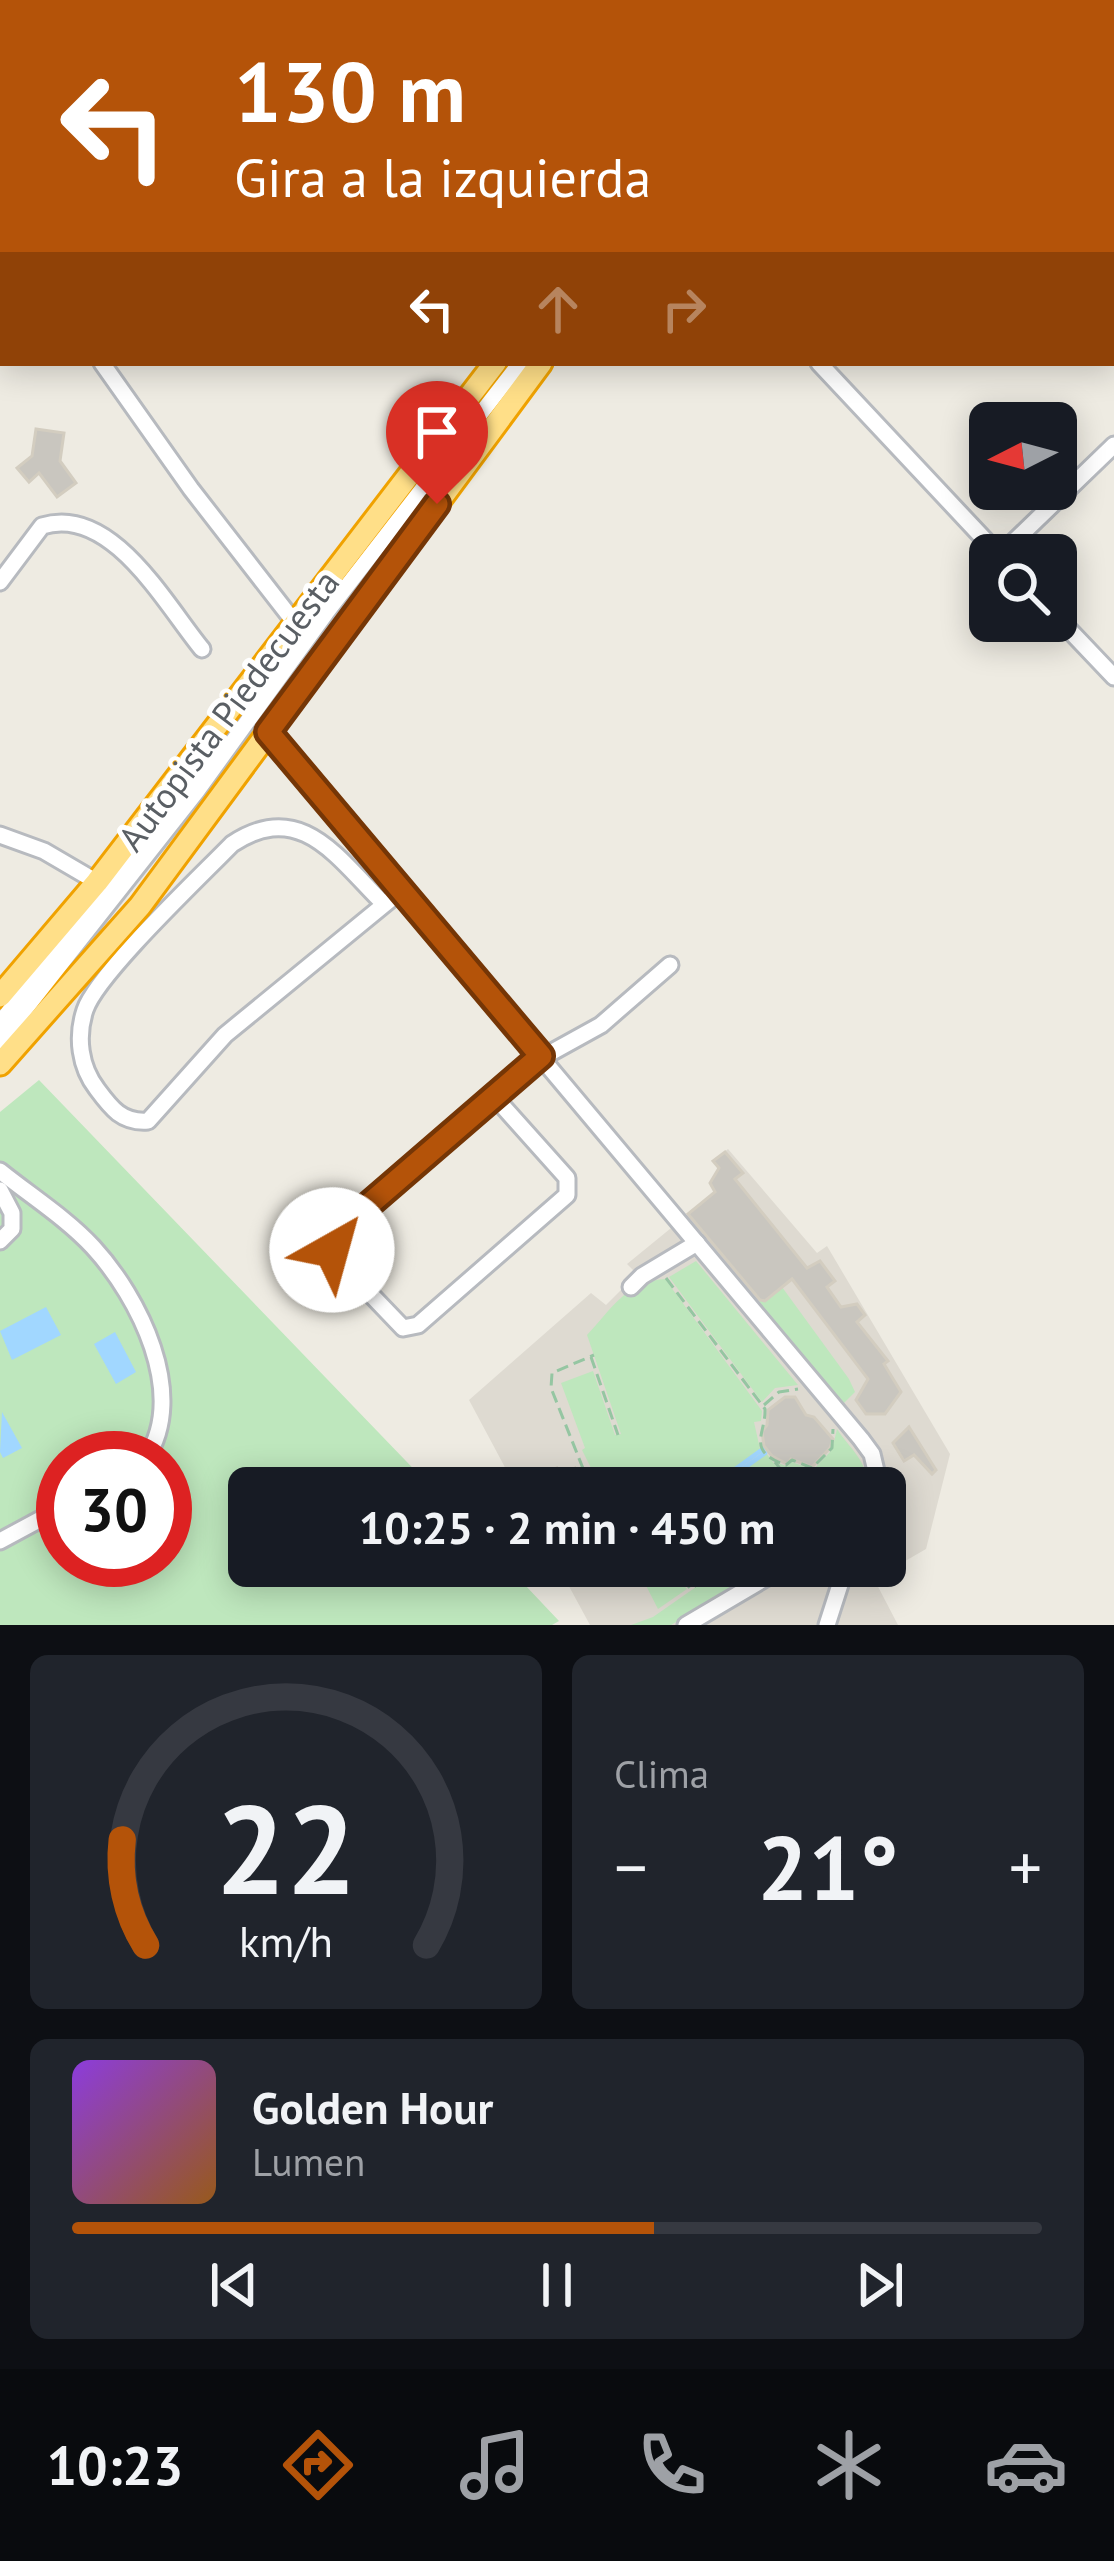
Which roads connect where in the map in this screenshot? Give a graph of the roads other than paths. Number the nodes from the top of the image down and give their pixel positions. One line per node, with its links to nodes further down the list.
1 (104, 366): 11 (street)
2 (493, 366): 11 (highway, Autopista Piedecuesta)
3 (514, 366): 22 (street)
4 (514, 366): 23 (street)
5 (539, 366): 15 (highway, Autopista Piedecuesta)
6 (822, 366): 8 (street)
7 (1114, 445): 9 (street)
8 (979, 534)
9 (1021, 534)
10 (0, 582): 13 (street)
11 (295, 622): 17 (highway, Autopista Piedecuesta)
12 (1077, 638): 14 (street)
13 (202, 650)
14 (1114, 677)
15 (268, 732): 18 (street); 25 (highway, Autopista Piedecuesta)
16 (0, 835): 17 (street)
17 (97, 882): 21 (highway, Autopista Piedecuesta)
18 (402, 890): 19 (street); 24 (street)
19 (384, 904): 19 (street)
20 (670, 964): 24 (street)
21 (0, 996)
22 (0, 1023)
23 (0, 1041)
24 (541, 1056): 26 (street); 30 (street)
25 (0, 1064)
26 (493, 1094): 26 (street)
27 (0, 1172): 32 (street)
28 (0, 1190): 29 (street)
29 (0, 1241)
30 (697, 1244): 31 (street); 33 (street)
31 (631, 1287)
32 (157, 1431)
33 (875, 1467)
34 (36, 1522): 35 (street)
35 (0, 1541)
36 (750, 1587): 38 (street)
37 (839, 1587): 39 (street)
38 (686, 1625)
39 (827, 1625)

